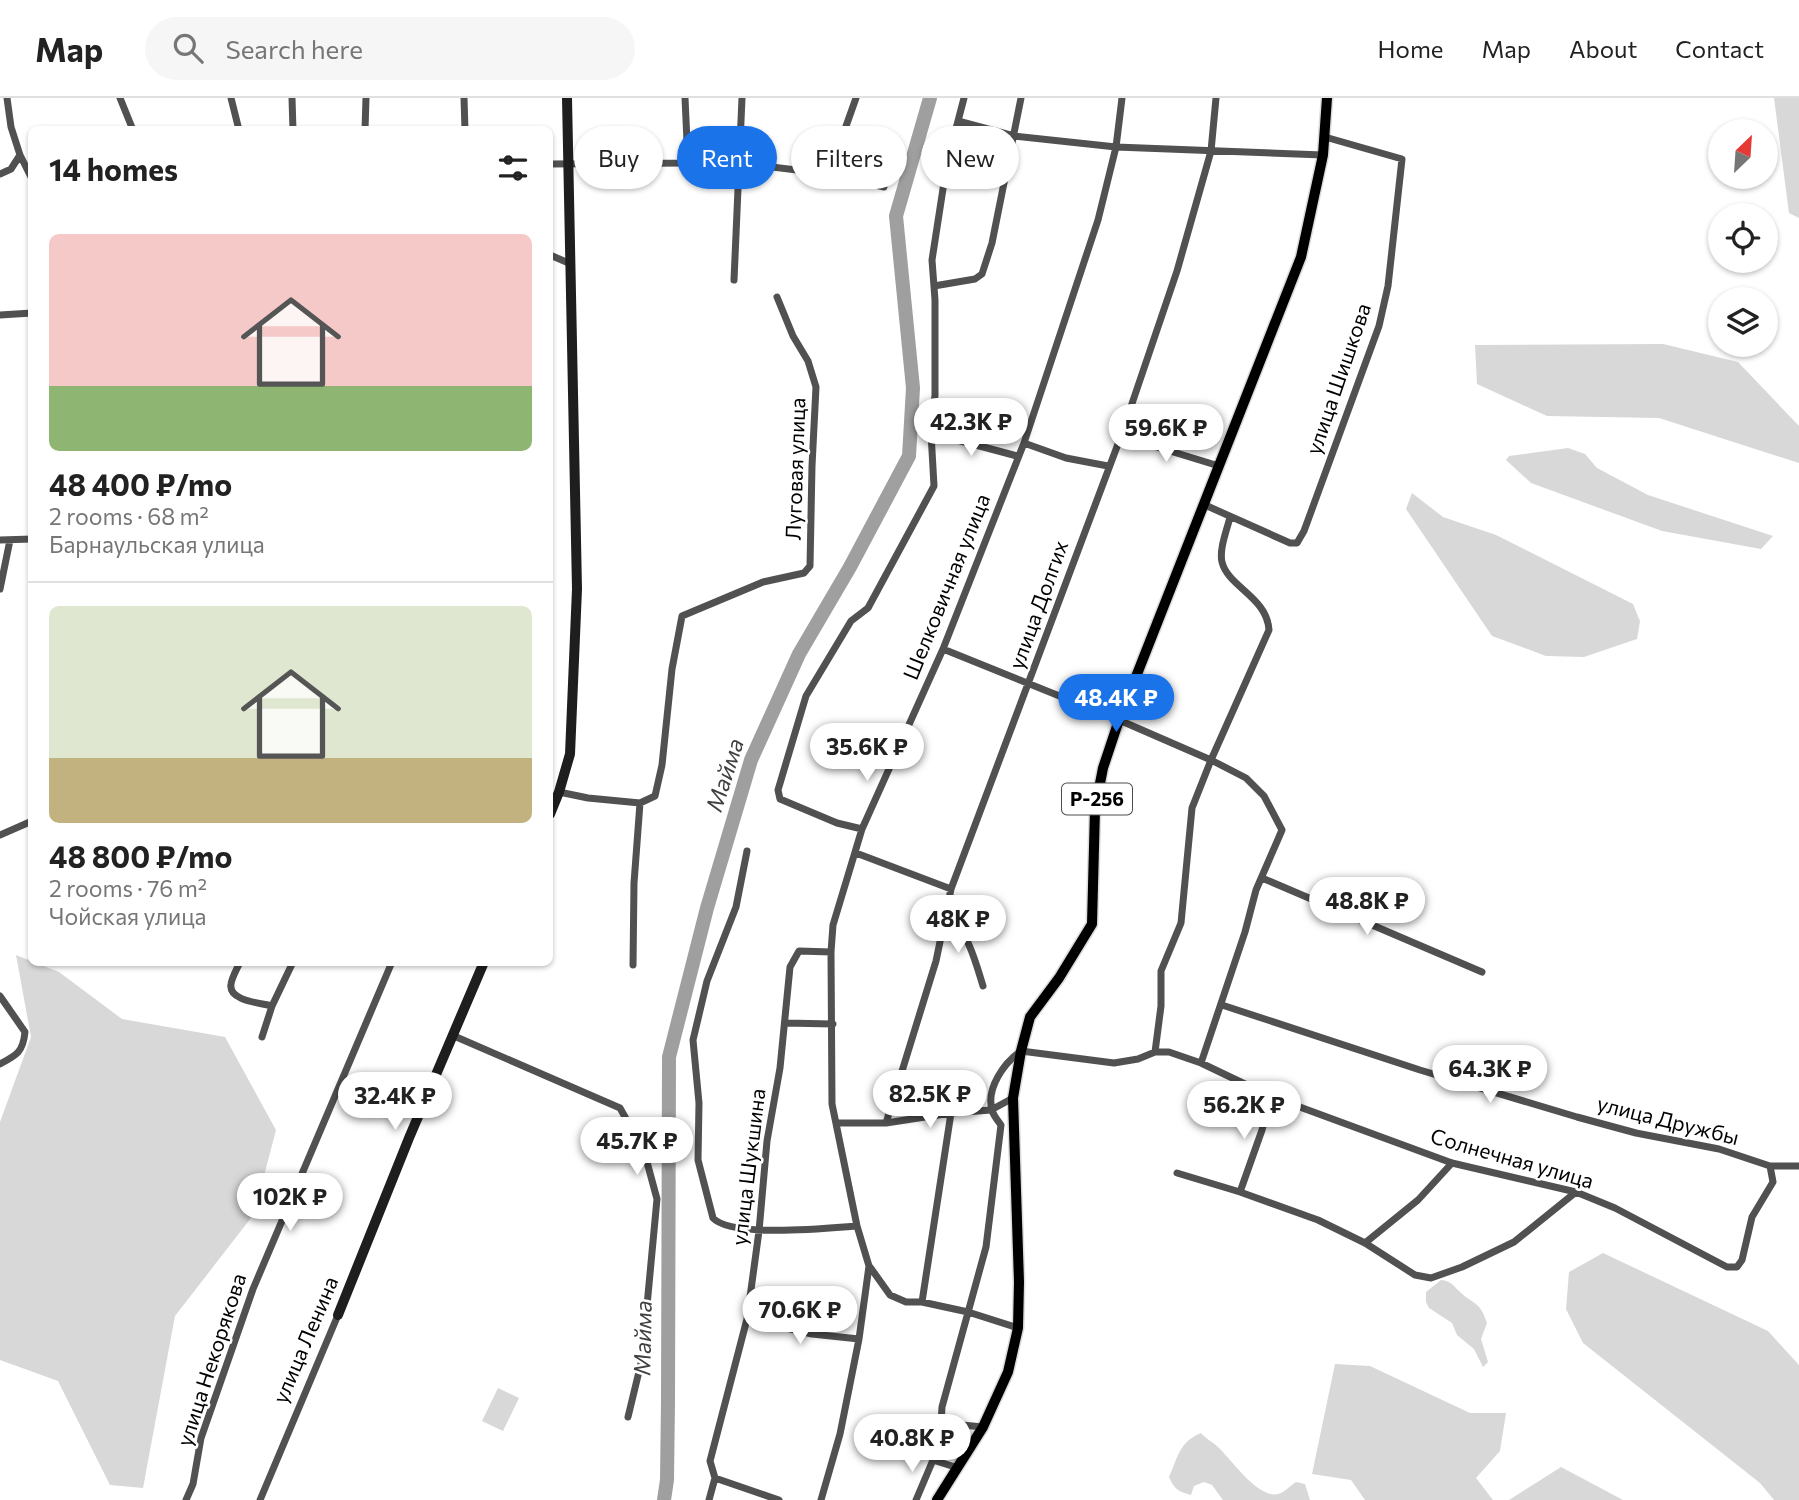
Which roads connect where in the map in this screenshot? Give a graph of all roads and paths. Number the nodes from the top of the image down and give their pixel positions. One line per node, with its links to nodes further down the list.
1 (7, 98): 31 (street)
2 (120, 98): 17 (street)
3 (231, 98): 18 (street)
4 (292, 98): 19 (street)
5 (366, 98): 20 (street)
6 (464, 98): 21 (street)
7 (567, 98): 35 (street)
8 (685, 98): 22 (street)
9 (742, 98): 23 (street)
10 (856, 98): 24 (street)
11 (964, 98): 16 (street)
12 (1021, 98): 26 (street)
13 (1122, 98): 29 (street, Шелковичная улица)
14 (1216, 98): 30 (street, улица Долгих)
15 (1326, 98): 28 (main road, Р-256)
16 (958, 121): 25 (street); 43 (street)
17 (131, 126)
18 (238, 126)
19 (293, 126)
20 (365, 126)
21 (465, 126)
22 (686, 126)
23 (741, 126)
24 (846, 126)
25 (977, 126)
26 (1016, 126)
27 (1019, 137): 29 (street)
28 (1325, 137): 32 (main road, Р-256); 54 (street, улица Шишкова)
29 (1116, 147): 30 (street); 49 (street, Шелковичная улица)
30 (1211, 151): 32 (street); 48 (street, улица Долгих)
31 (20, 155): 36 (street); 37 (street)
32 (1322, 155): 51 (main road, Р-256)
33 (677, 163): 35 (street)
34 (553, 164): 35 (street)
35 (569, 164): 41 (street)
36 (28, 171)
37 (0, 174)
38 (738, 189): 42 (street)
39 (1003, 189): 43 (street)
40 (553, 256): 41 (street)
41 (570, 264): 63 (street)
42 (734, 280)
43 (934, 286): 47 (street)
44 (777, 297): 64 (street, Луговая улица)
45 (28, 313): 46 (street)
46 (0, 315)
47 (932, 433): 50 (street); 67 (street)
48 (1121, 436): 51 (street); 52 (street, улица Долгих)
49 (1024, 443): 50 (street, Шелковичная улица); 52 (street)
50 (1017, 456): 59 (street, Шелковичная улица)
51 (1219, 466): 53 (main road, Р-256)
52 (1108, 467): 60 (street, улица Долгих)
53 (1205, 505): 54 (street, улица Шишкова); 61 (main road, Р-256)
54 (1230, 517): 62 (street)
55 (28, 539): 57 (street)
56 (0, 540): 57 (street)
57 (10, 540): 58 (street)
58 (0, 589)
59 (943, 649): 60 (street); 67 (street, Шелковичная улица)
60 (1029, 685): 61 (street); 72 (street, улица Долгих)
61 (1119, 720): 62 (street); 89 (main road, Р-256)
62 (1211, 760): 71 (street); 90 (street)
63 (559, 792): 64 (street); 65 (street)
64 (640, 803): 75 (street)
65 (553, 807)
66 (28, 823): 68 (street)
67 (862, 829): 70 (street, Шелковичная улица)
68 (0, 835)
69 (747, 851): 106 (street)
70 (856, 853): 72 (street); 74 (street, Шелковичная улица)
71 (1262, 878): 80 (street); 84 (street)
72 (951, 889): 73 (street, улица Долгих)
73 (947, 914): 81 (street); 98 (street, улица Долгих)
74 (831, 952): 85 (street, улица Шукшина); 86 (street, Шелковичная улица)
75 (634, 965)
76 (238, 966): 83 (street)
77 (291, 966): 83 (street)
78 (390, 966): 121 (street, улица Некорякова)
79 (482, 966): 87 (street, улица Ленина)
80 (1482, 972)
81 (983, 986)
82 (0, 996): 92 (street)
83 (272, 1006): 88 (street)
84 (1222, 1006): 91 (street); 100 (street, улица Дружбы)
85 (785, 1023): 86 (street); 106 (street, улица Шукшина)
86 (833, 1024): 97 (street, Шелковичная улица)
87 (454, 1036): 111 (street, улица Ленина); 115 (street)
88 (262, 1037)
89 (1021, 1051): 90 (street, Солнечная улица); 94 (main road, Р-256); 95 (street)
90 (1155, 1052): 91 (street, Солнечная улица)
91 (1201, 1063): 93 (street, Солнечная улица)
92 (0, 1064)
93 (1270, 1096): 99 (street, Солнечная улица); 103 (street)
94 (1013, 1098): 95 (street); 113 (main road, Р-256)
95 (992, 1110): 96 (street); 110 (street)
96 (951, 1113): 98 (street); 109 (street)
97 (837, 1123): 98 (street); 105 (street, Шелковичная улица)
98 (886, 1123)
99 (1452, 1163): 104 (street, Солнечная улица); 107 (street)
100 (1770, 1166): 101 (street, улица Дружбы); 104 (street, Солнечная улица)
101 (1799, 1166)
102 (1177, 1173): 103 (street)
103 (1240, 1192): 107 (street)
104 (1576, 1192): 107 (street)
105 (857, 1226): 106 (street); 108 (street, Шелковичная улица)
106 (760, 1231): 112 (street, улица Шукшина)
107 (1365, 1243)
108 (869, 1266): 109 (street); 114 (street, Шелковичная улица)
109 (922, 1302): 110 (street)
110 (968, 1312): 113 (street); 116 (street)
111 (338, 1315): 122 (street, улица Ленина)
112 (747, 1319): 114 (street); 120 (street, улица Шукшина)
113 (1018, 1328): 117 (main road, Р-256)
114 (859, 1339): 125 (street, Шелковичная улица)
115 (628, 1418)
116 (941, 1423): 117 (street); 118 (street)
117 (983, 1427): 119 (main road, Р-256)
118 (933, 1460): 119 (street); 126 (street)
119 (958, 1468): 127 (main road, Р-256)
120 (715, 1478): 123 (street, улица Шукшина); 124 (street)
121 (186, 1500)
122 (260, 1500)
123 (709, 1500)
124 (779, 1500)
125 (821, 1500)
126 (916, 1500)
127 (936, 1500)

